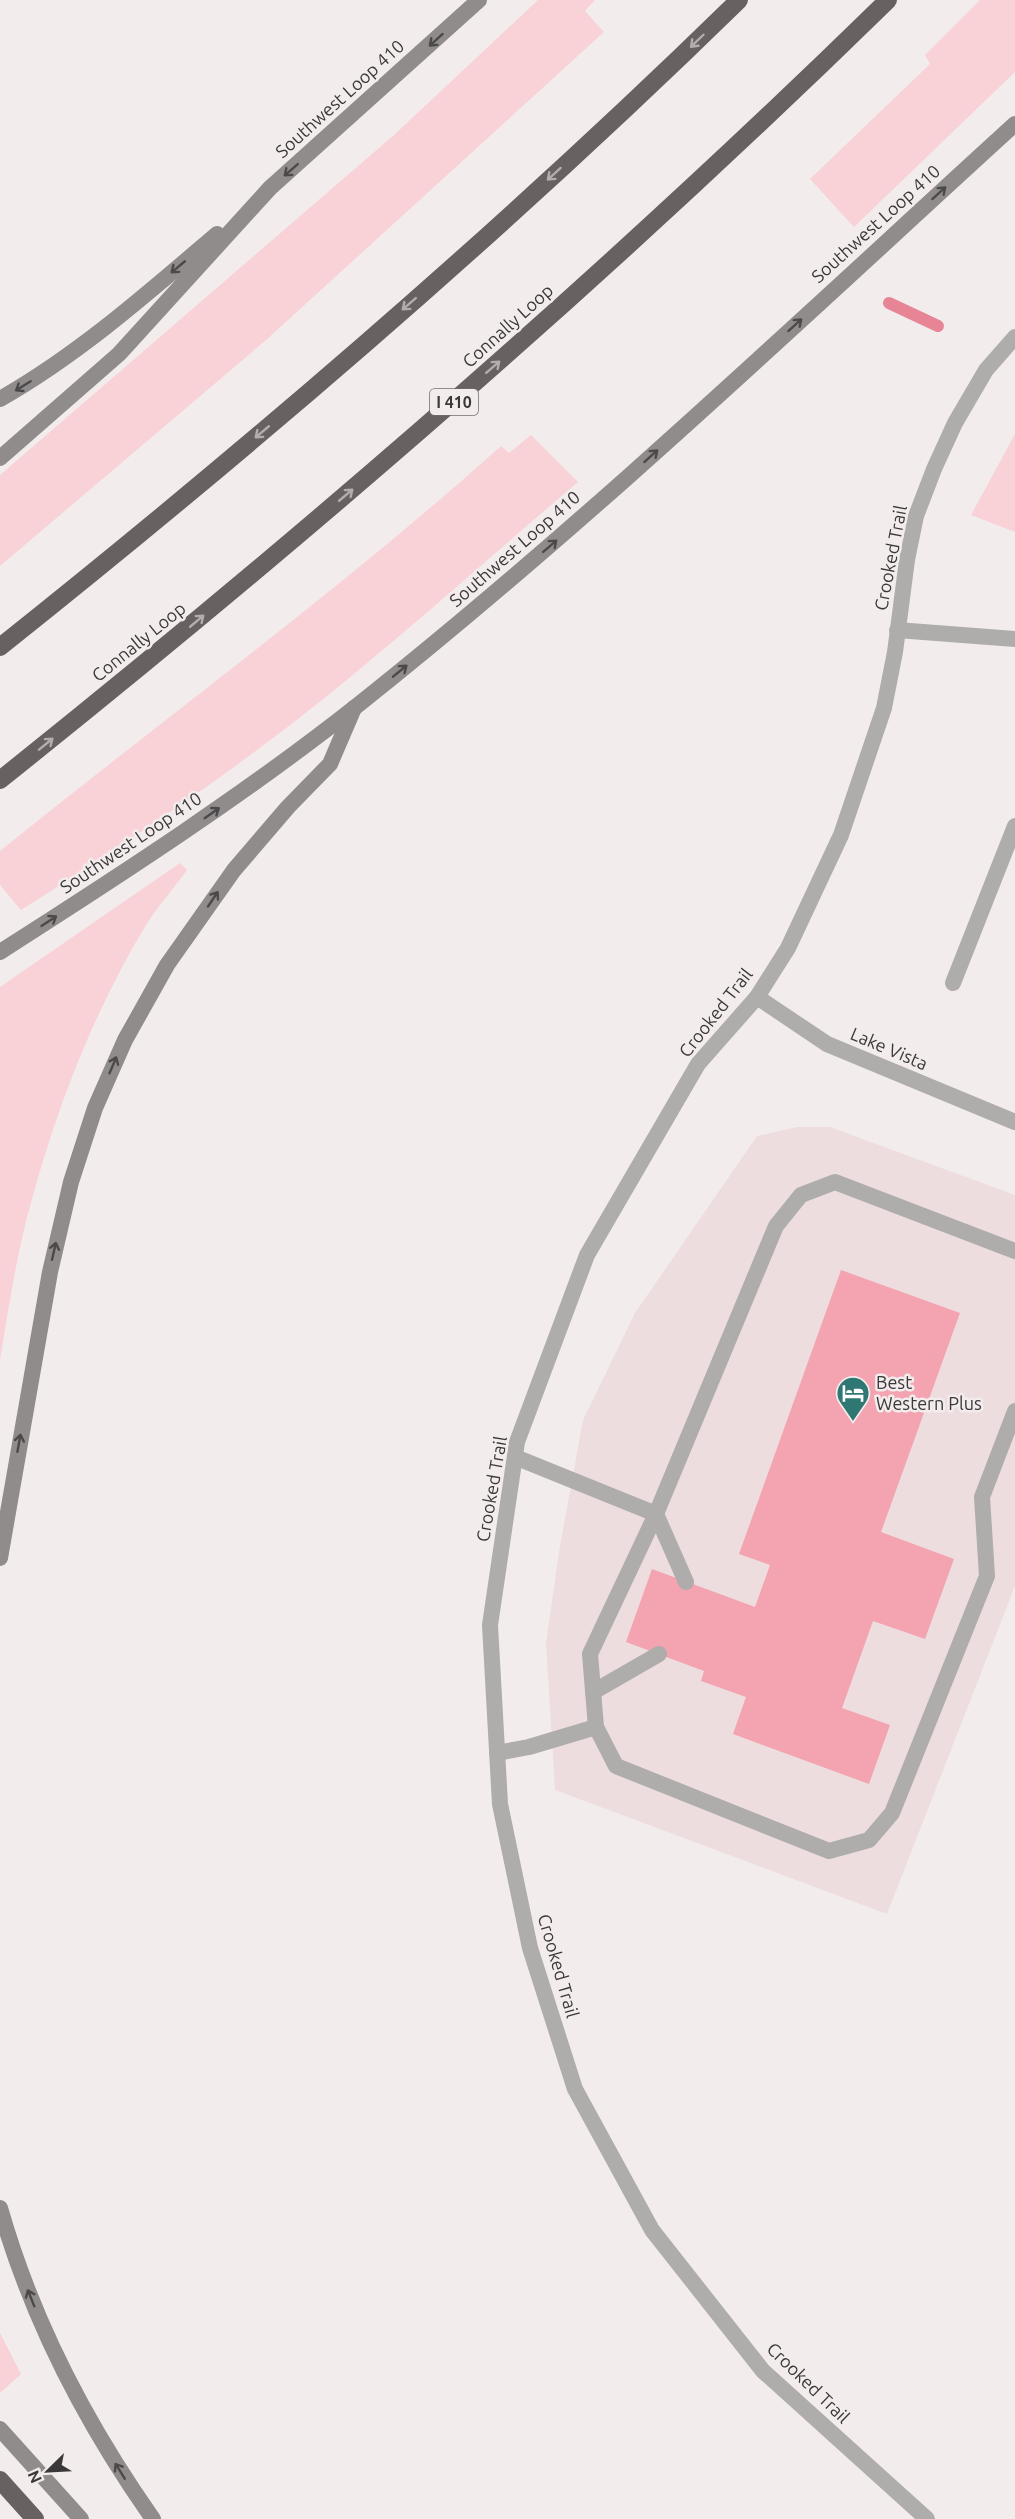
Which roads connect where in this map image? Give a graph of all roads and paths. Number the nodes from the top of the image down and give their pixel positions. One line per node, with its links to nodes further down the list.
1 (479, 0): 5 (main road, Southwest Loop 410, one-way to 5)
2 (739, 0): 11 (highway, one-way to 11)
3 (888, 0): 13 (highway, Connally Loop / I 410, one-way to 3)
4 (1015, 124): 12 (main road, Southwest Loop 410, one-way to 4)
5 (270, 188): 7 (main road, one-way to 7); 8 (main road, Southwest Loop 410)
6 (1015, 336): 9 (street, Crooked Trail)
7 (0, 399)
8 (0, 458)
9 (897, 630): 10 (street); 17 (street, Crooked Trail)
10 (1015, 639)
11 (0, 647)
12 (355, 707): 15 (main road, Southwest Loop 410, one-way to 12); 23 (main road, one-way to 12)
13 (0, 780)
14 (1015, 826): 16 (street)
15 (0, 952)
16 (952, 983)
17 (757, 997): 18 (street, Lake Vista); 21 (street, Crooked Trail)
18 (1015, 1122)
19 (1015, 1251): 22 (street)
20 (1015, 1411): 27 (street)
21 (515, 1457): 22 (street); 28 (street, Crooked Trail)
22 (656, 1514): 24 (street); 26 (street)
23 (0, 1558)
24 (686, 1582)
25 (659, 1654): 26 (street)
26 (593, 1692): 27 (street)
27 (596, 1727): 28 (street)
28 (497, 1753): 35 (street, Crooked Trail)
29 (0, 2208): 34 (main road, one-way to 29)
30 (0, 2429): 33 (main road)
31 (0, 2480): 32 (highway)
32 (35, 2519)
33 (81, 2519)
34 (153, 2519)
35 (927, 2519)

